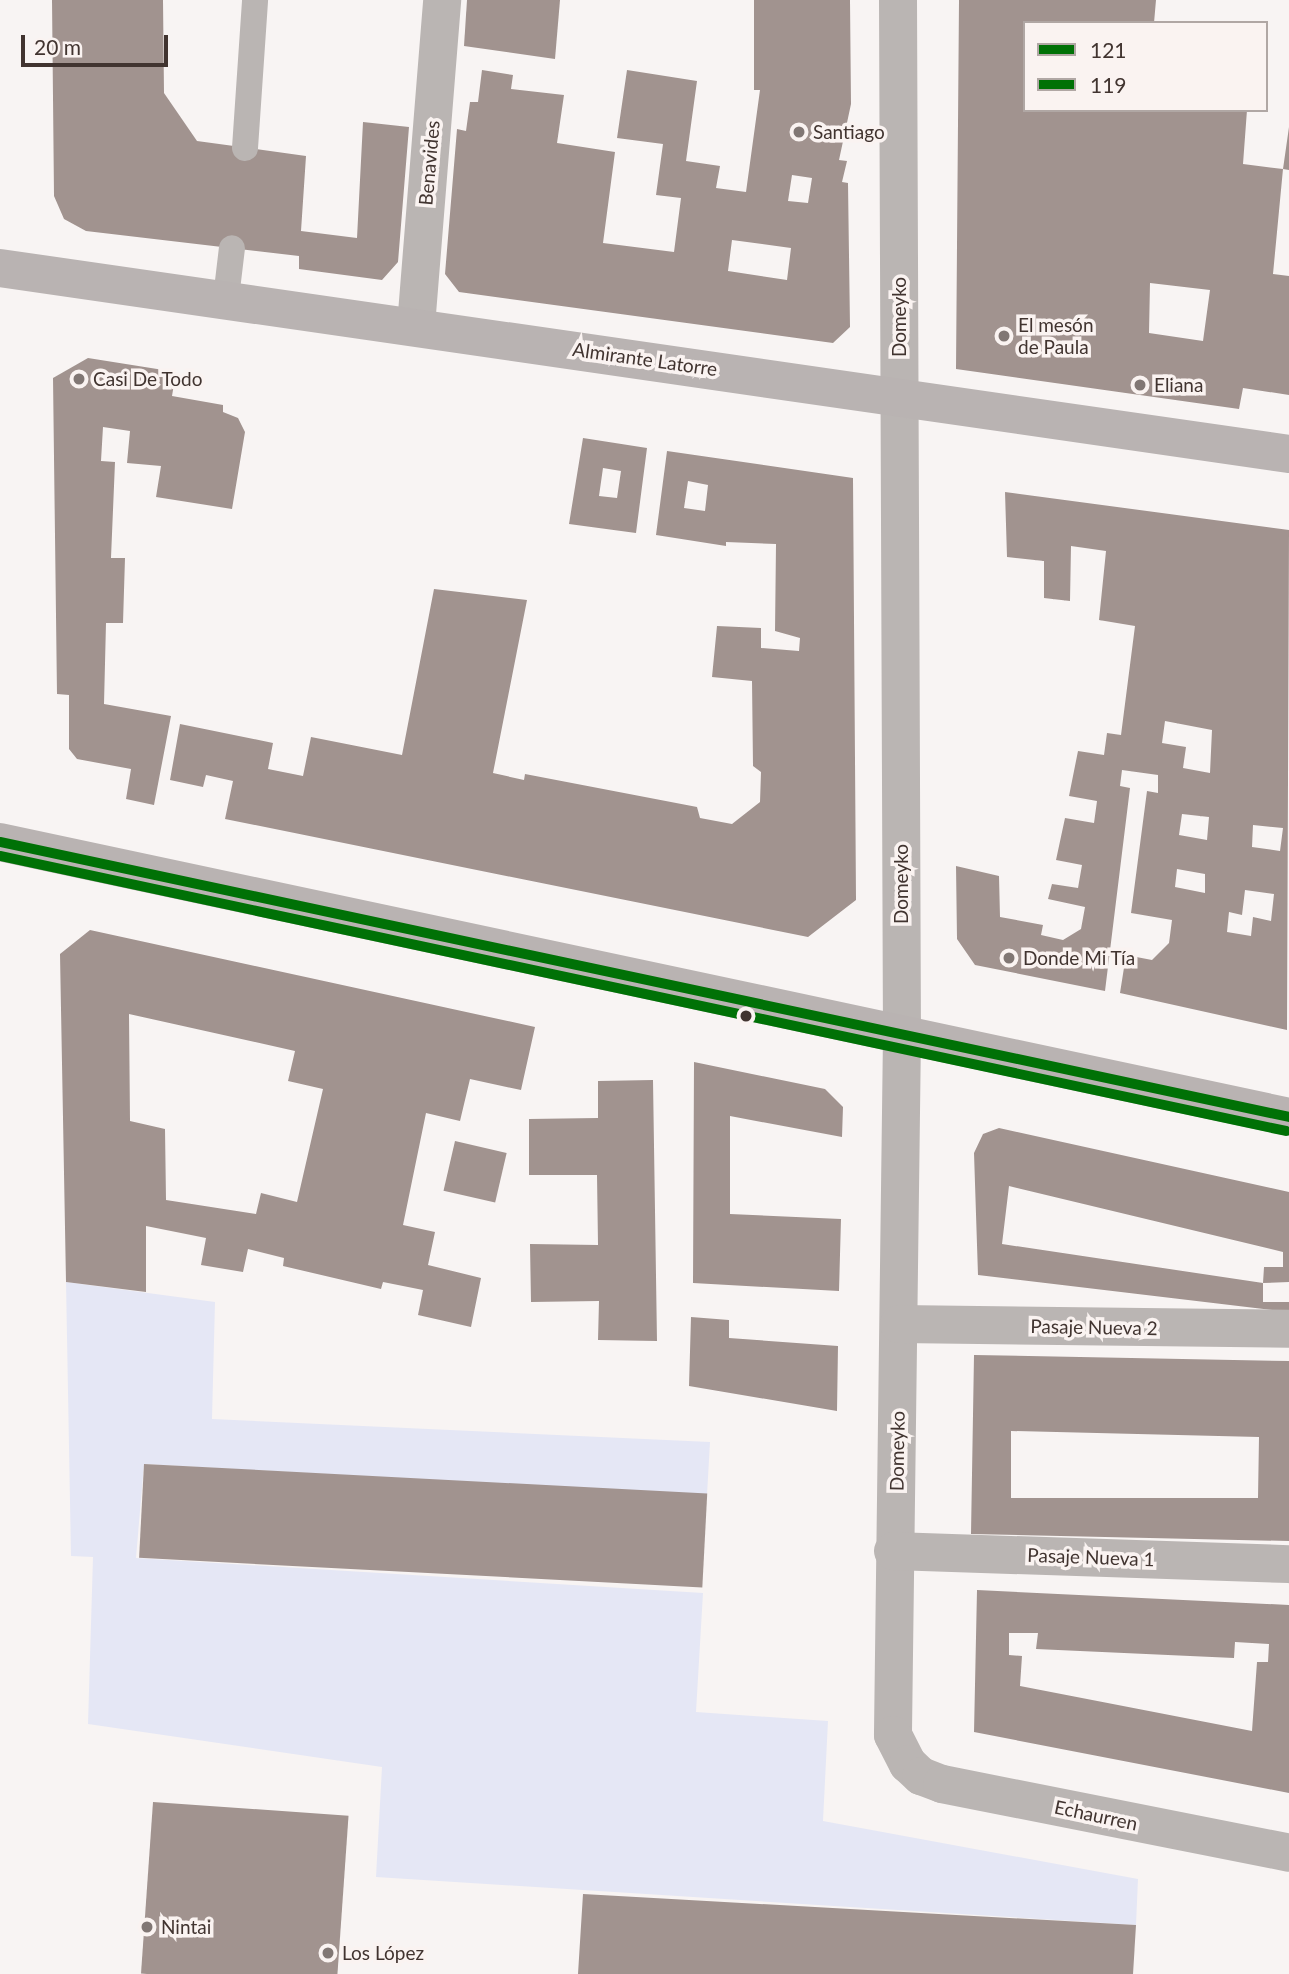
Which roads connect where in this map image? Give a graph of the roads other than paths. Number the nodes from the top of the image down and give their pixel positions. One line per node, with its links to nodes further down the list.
1 (255, 0): 4 (lane)
2 (442, 0): 8 (street, Benavides)
3 (898, 0): 9 (street, Domeyko)
4 (245, 148)
5 (232, 248): 7 (lane)
6 (0, 268): 7 (main road, Almirante Latorre)
7 (226, 298): 8 (main road, Almirante Latorre)
8 (416, 326): 9 (main road, Almirante Latorre)
9 (899, 398): 10 (main road, Almirante Latorre); 12 (street, Domeyko)
10 (1289, 454)
11 (0, 842): 12 (main road)
12 (902, 1035): 13 (main road); 14 (street, Domeyko)
13 (1289, 1117)
14 (899, 1324): 15 (street, Pasaje Nueva 2); 16 (street, Domeyko)
15 (1289, 1329)
16 (894, 1551): 17 (street, Pasaje Nueva 1); 18 (street, Domeyko)
17 (1289, 1564)
18 (908, 1764): 19 (street, Echaurren)
19 (1289, 1853)

